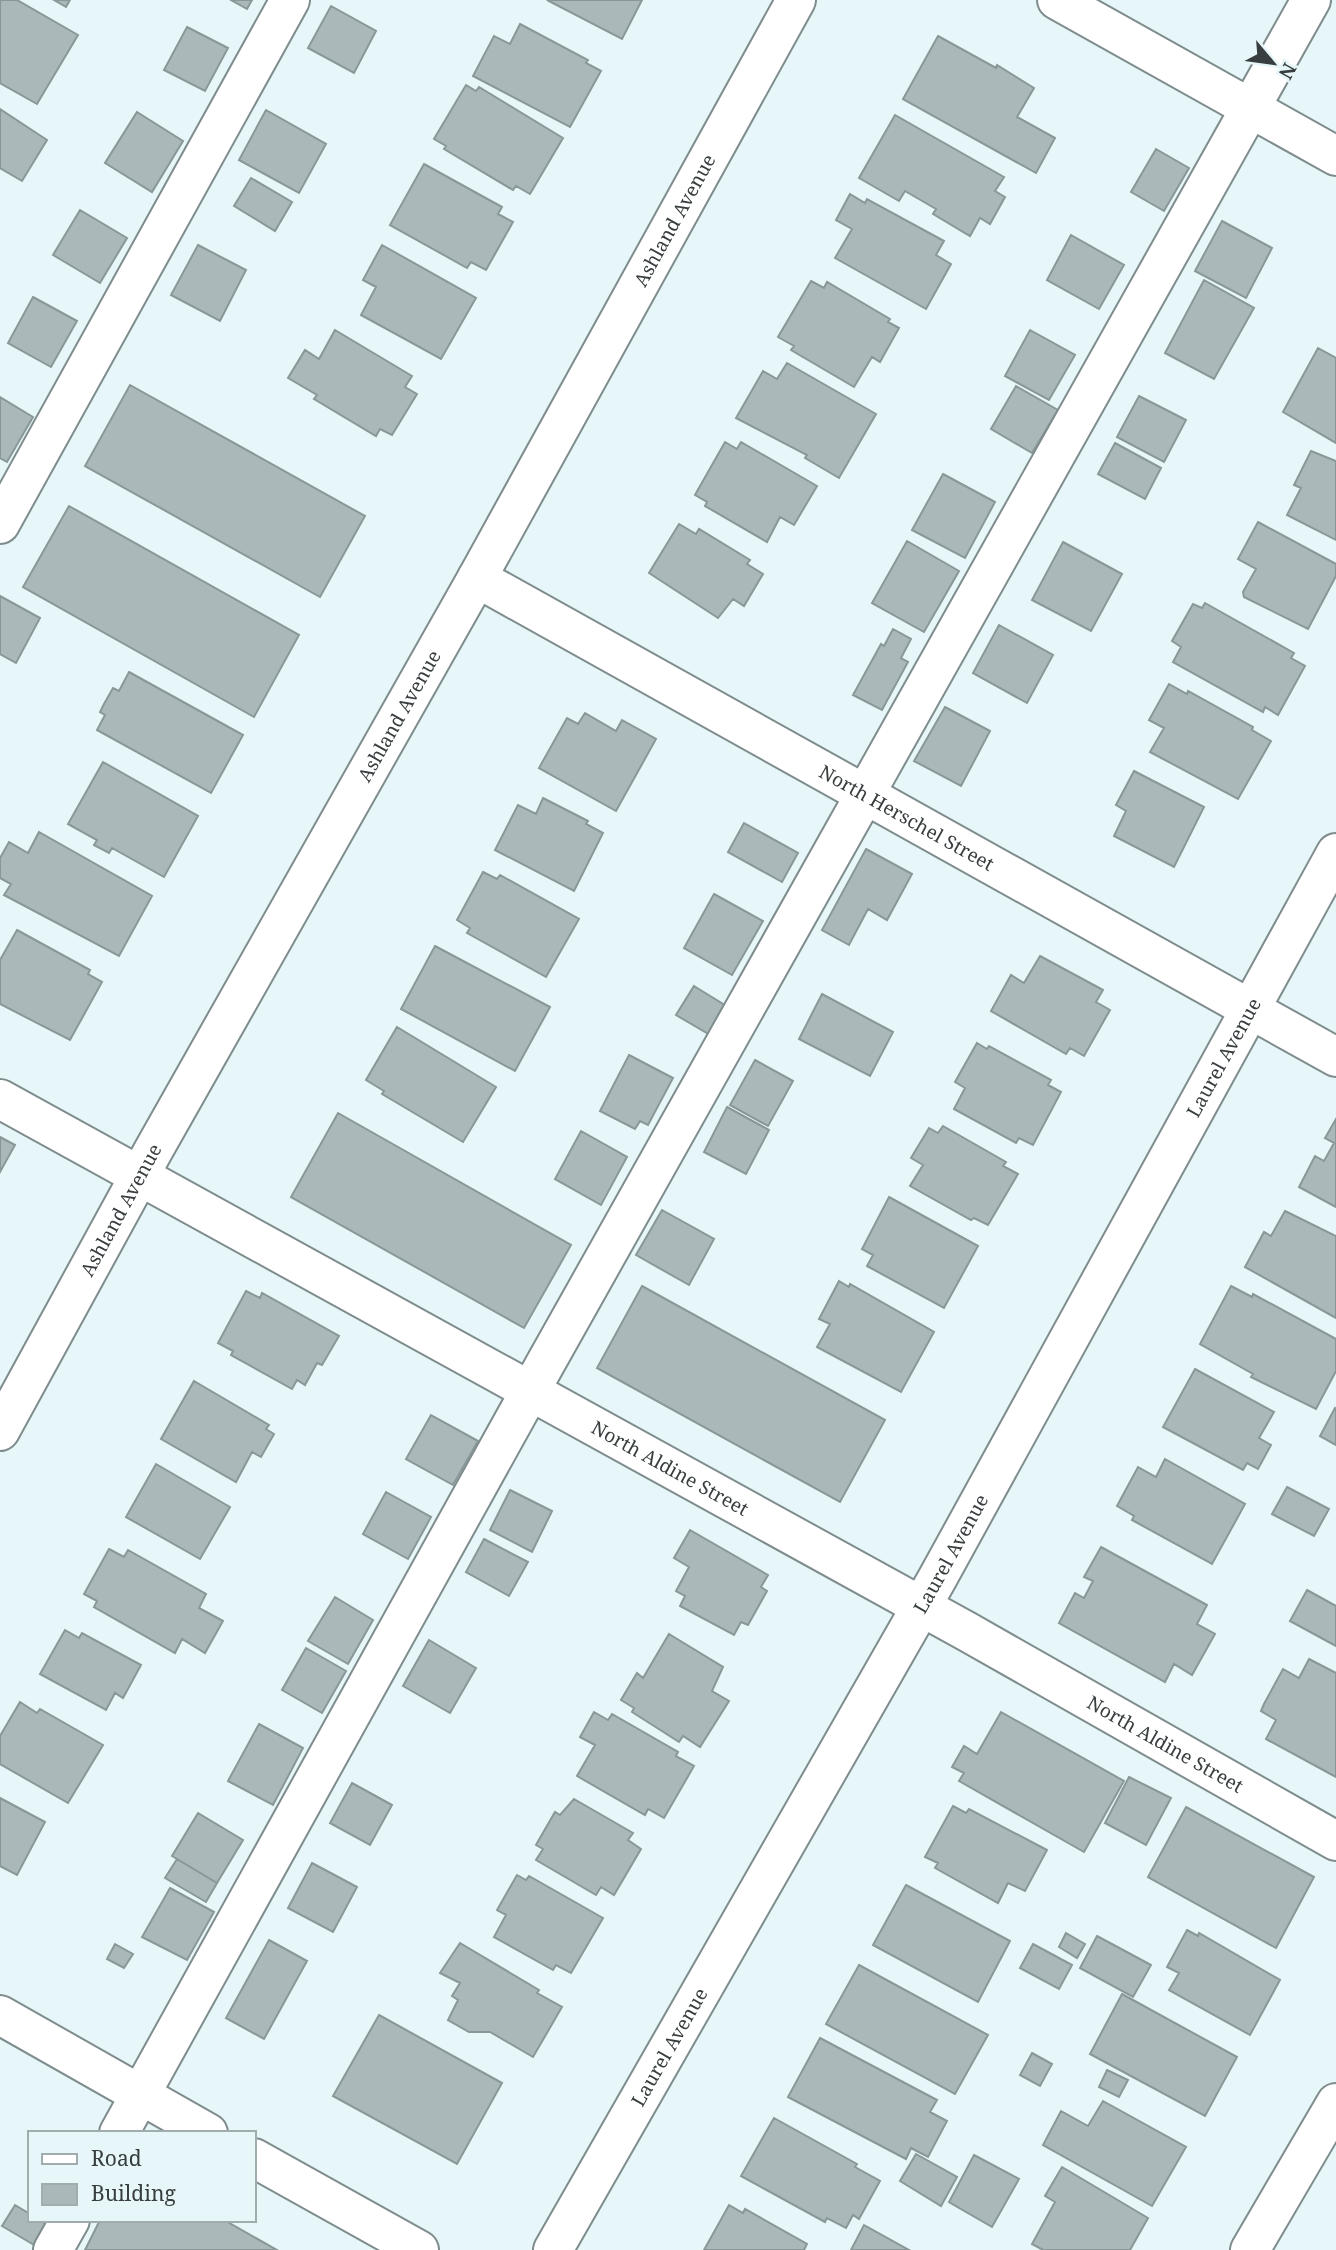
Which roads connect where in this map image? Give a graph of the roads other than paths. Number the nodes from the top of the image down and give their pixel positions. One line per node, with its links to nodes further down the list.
1 (290, 0): 7 (street)
2 (796, 0): 8 (street, Ashland Avenue)
3 (1056, 0): 5 (street)
4 (1311, 0): 5 (street)
5 (1251, 109): 6 (street); 9 (street)
6 (1336, 156)
7 (0, 524)
8 (477, 578): 9 (street, North Herschel Street); 14 (street, Ashland Avenue)
9 (865, 795): 11 (street, North Herschel Street); 15 (street)
10 (1336, 853): 11 (street, Laurel Avenue)
11 (1248, 1009): 12 (street, North Herschel Street); 17 (street, Laurel Avenue)
12 (1336, 1057)
13 (0, 1099): 14 (street, North Aldine Street)
14 (139, 1177): 15 (street, North Aldine Street); 16 (street, Ashland Avenue)
15 (530, 1393): 17 (street, North Aldine Street); 20 (street)
16 (0, 1431)
17 (920, 1607): 18 (street, North Aldine Street); 28 (street, Laurel Avenue)
18 (1336, 1841)
19 (0, 2015): 20 (street)
20 (140, 2095): 22 (street); 23 (street)
21 (1336, 2103): 29 (street)
22 (120, 2131)
23 (204, 2131)
24 (256, 2159): 27 (street)
25 (69, 2222): 26 (street)
26 (53, 2250)
27 (419, 2250)
28 (554, 2250)
29 (1250, 2250)

